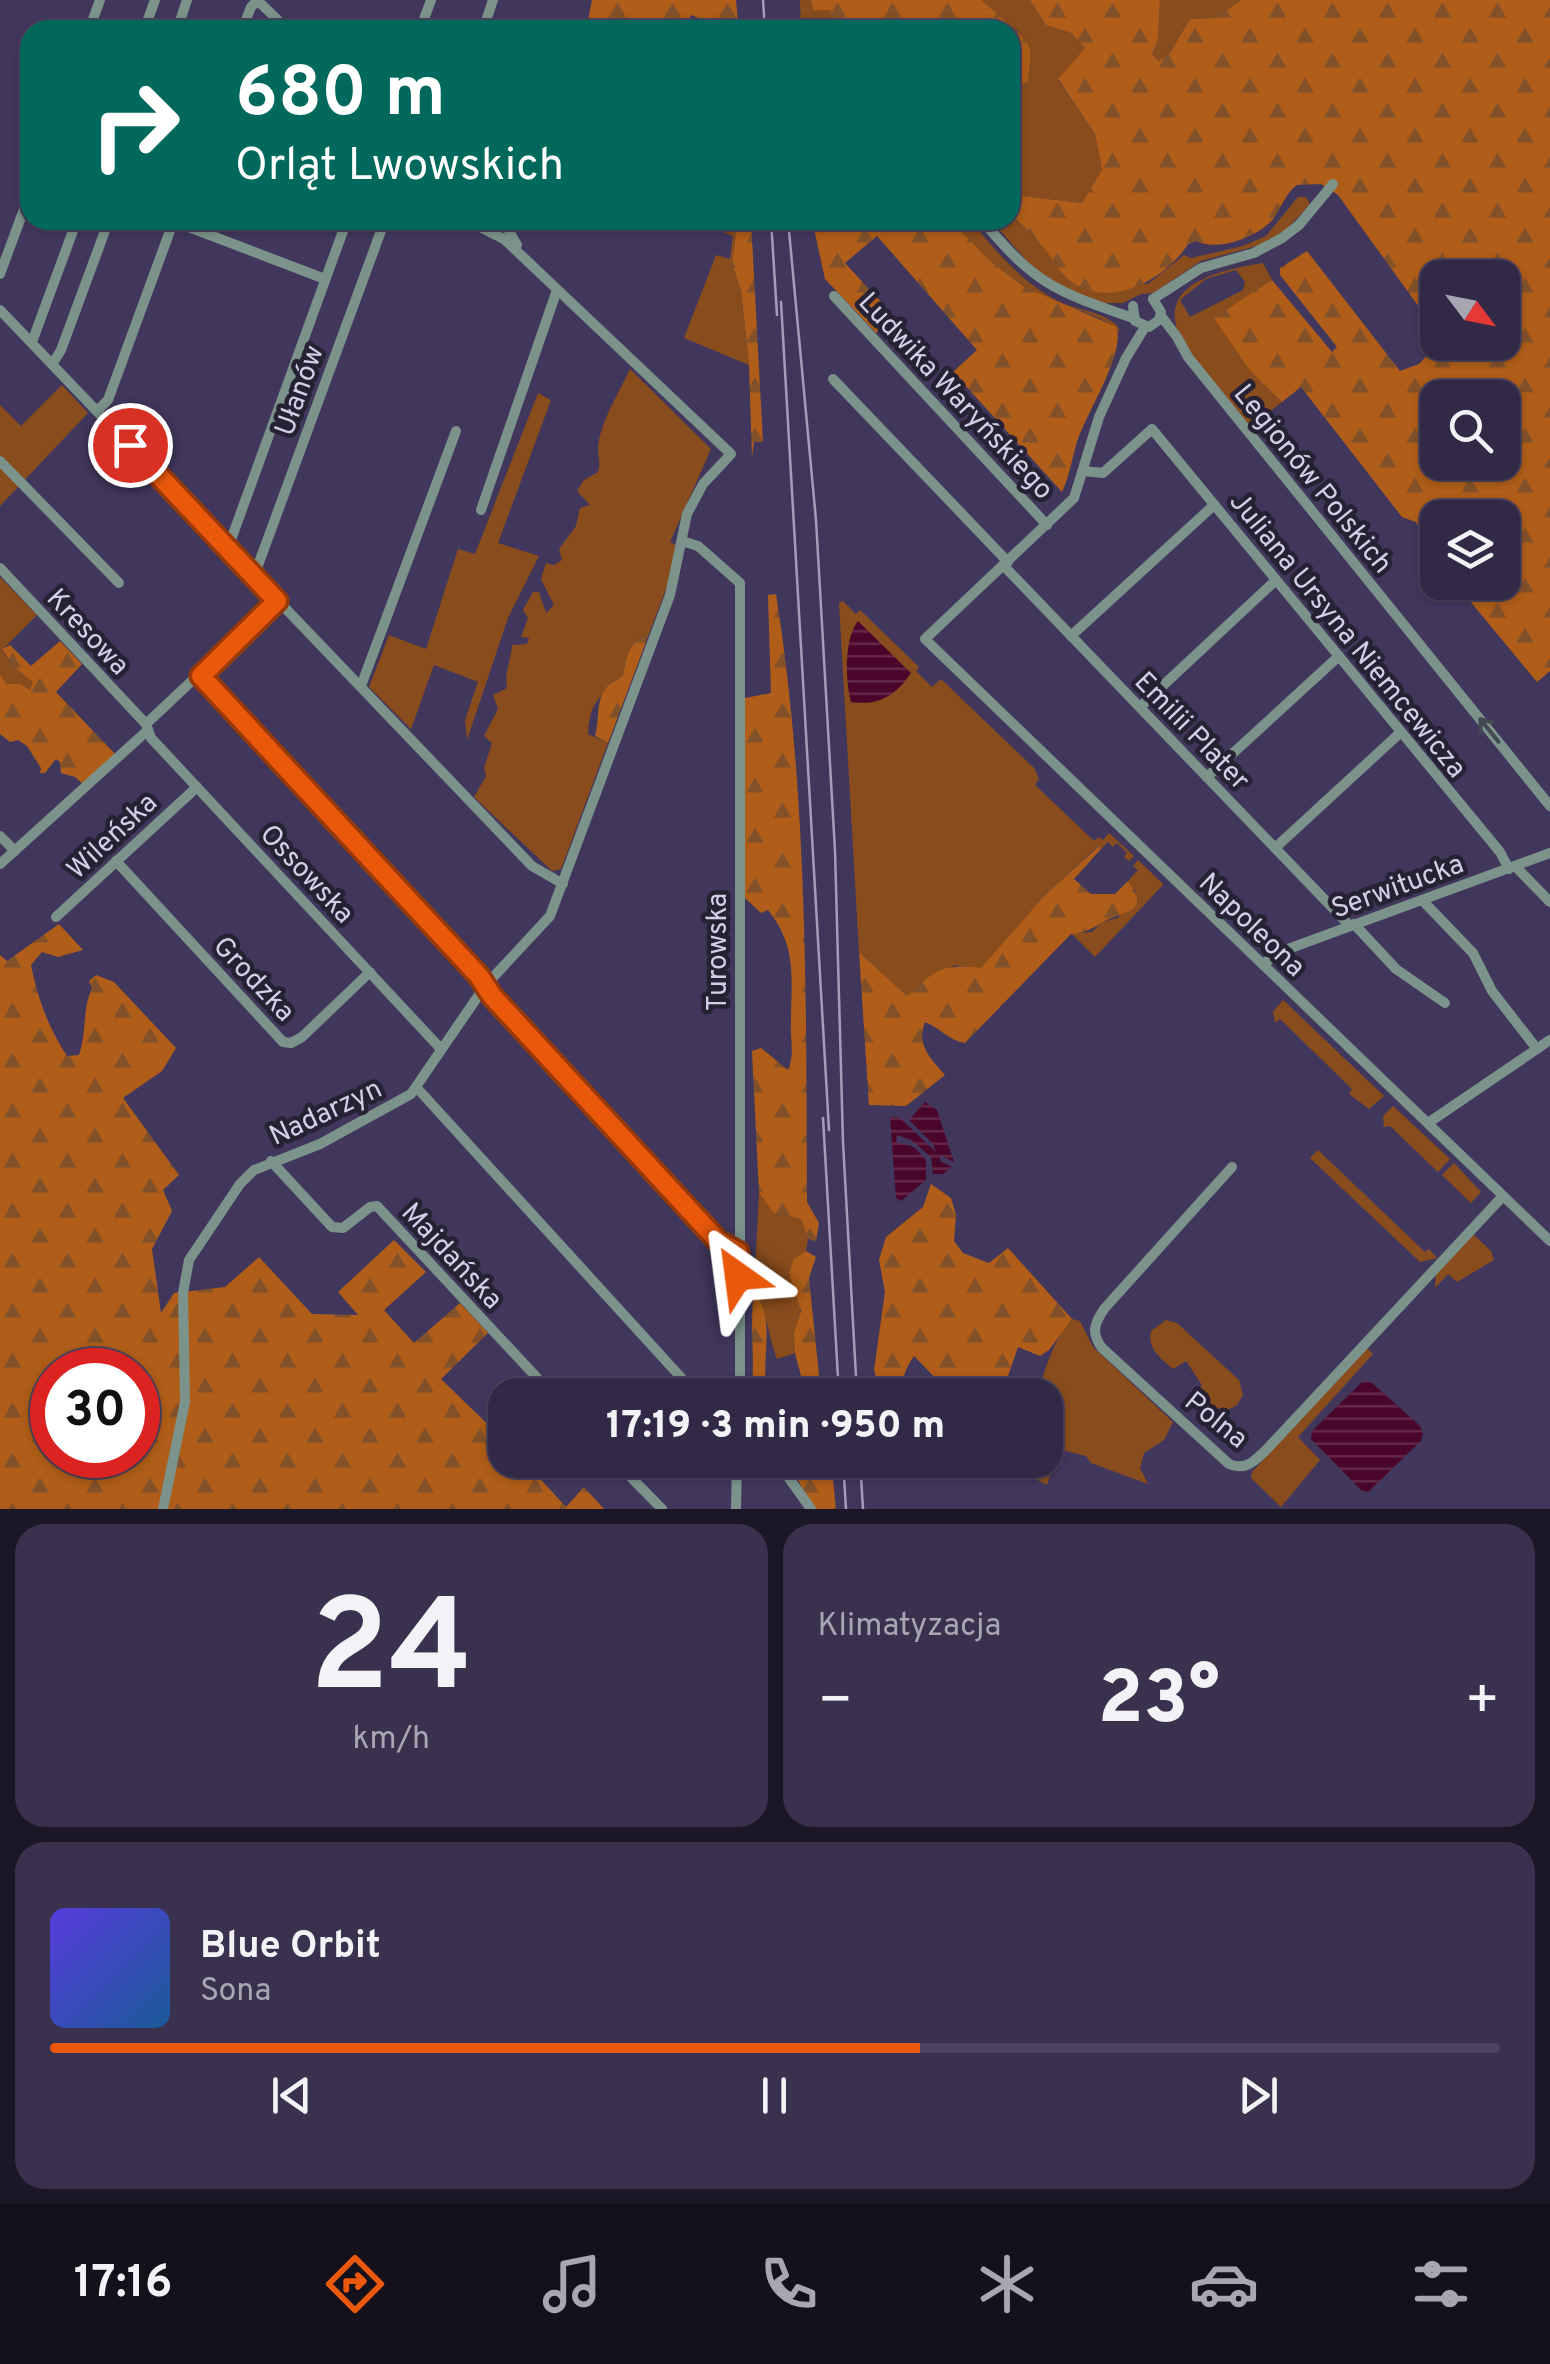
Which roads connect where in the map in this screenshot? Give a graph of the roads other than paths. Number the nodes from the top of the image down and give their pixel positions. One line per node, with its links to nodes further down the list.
1 (257, 0): 2 (street)
2 (278, 20)
3 (1333, 184): 20 (street)
4 (20, 220): 16 (street)
5 (73, 230): 23 (street)
6 (105, 230): 24 (street)
7 (169, 230): 26 (street)
8 (199, 230): 17 (street)
9 (343, 230): 17 (street)
10 (381, 230): 37 (street, Ułanów)
11 (484, 230): 14 (street)
12 (510, 230): 15 (street)
13 (990, 230): 22 (street)
14 (494, 232): 15 (street)
15 (530, 263): 18 (street)
16 (0, 274)
17 (325, 279): 34 (street)
18 (557, 290): 31 (street); 33 (street, Nadarzyn)
19 (834, 296): 32 (street, Ludwika Waryńskiego)
20 (1158, 308): 22 (street); 22 (street); 50 (street, Legionów Polskich, one-way to 20)
21 (0, 310): 23 (street)
22 (1136, 318): 29 (street)
23 (32, 342): 24 (street)
24 (53, 363): 26 (street)
25 (833, 379): 35 (street, Emilii Plater)
26 (98, 410): 34 (street)
27 (456, 431): 44 (street)
28 (0, 461): 39 (street)
29 (1083, 472): 30 (street, Juliana Ursyna Niemcewicza); 32 (street)
30 (1214, 505): 38 (street, Juliana Ursyna Niemcewicza); 41 (street)
31 (481, 510)
32 (1047, 525): 35 (street)
33 (682, 541): 58 (street, Nadarzyn); 76 (street, Turowska)
34 (228, 548): 37 (street)
35 (1006, 564): 41 (street, Emilii Plater); 63 (street, Napoleona)
36 (0, 568): 46 (street, Kresowa)
37 (251, 573): 40 (street)
38 (1276, 580): 42 (street, Juliana Ursyna Niemcewicza); 45 (street)
39 (119, 583)
40 (277, 601): 43 (street); 44 (street)
41 (1071, 636): 45 (street, Emilii Plater)
42 (1339, 656): 47 (street, Juliana Ursyna Niemcewicza); 48 (street)
43 (201, 676): 46 (street); 65 (street)
44 (361, 686): 58 (street)
45 (1140, 707): 48 (street, Emilii Plater)
46 (147, 727): 49 (street, Ossowska); 53 (street)
47 (1401, 732): 52 (street); 57 (street, Juliana Ursyna Niemcewicza)
48 (1207, 777): 52 (street, Emilii Plater)
49 (197, 786): 55 (street, Wileńska); 64 (street, Ossowska)
50 (1550, 806)
51 (0, 836): 53 (street)
52 (1275, 848): 62 (street, Emilii Plater)
53 (14, 851): 56 (street)
54 (1550, 854): 57 (street, Serwitucka)
55 (116, 861): 61 (street, Wileńska); 64 (street, Grodzka)
56 (0, 864)
57 (1512, 868): 59 (street, Serwitucka); 60 (street, Juliana Ursyna Niemcewicza)
58 (563, 884): 65 (street, Nadarzyn)
59 (1422, 900): 62 (street, Serwitucka); 69 (street)
60 (1550, 902)
61 (56, 917)
62 (1352, 925): 63 (street, Serwitucka); 66 (street, Emilii Plater)
63 (1262, 964): 71 (street, Napoleona)
64 (370, 972): 68 (street, Ossowska)
65 (486, 986): 68 (street, Nadarzyn); 76 (street)
66 (1445, 1003)
67 (1550, 1040): 69 (street)
68 (441, 1049): 70 (street, Nadarzyn)
69 (1538, 1049): 71 (street)
70 (417, 1088): 72 (street, Nadarzyn); 78 (street)
71 (1428, 1124): 74 (street, Napoleona)
72 (270, 1162): 77 (street, Majdańska); 83 (street, Nadarzyn)
73 (1232, 1168): 74 (street, Polna)
74 (1503, 1196): 75 (street, Napoleona)
75 (1550, 1241)
76 (738, 1252): 79 (street, Turowska)
77 (538, 1378)
78 (681, 1378)
79 (740, 1378)
80 (632, 1478): 84 (street)
81 (737, 1478): 85 (street)
82 (788, 1478): 86 (street)
83 (163, 1509)
84 (662, 1509)
85 (736, 1509)
86 (810, 1509)

